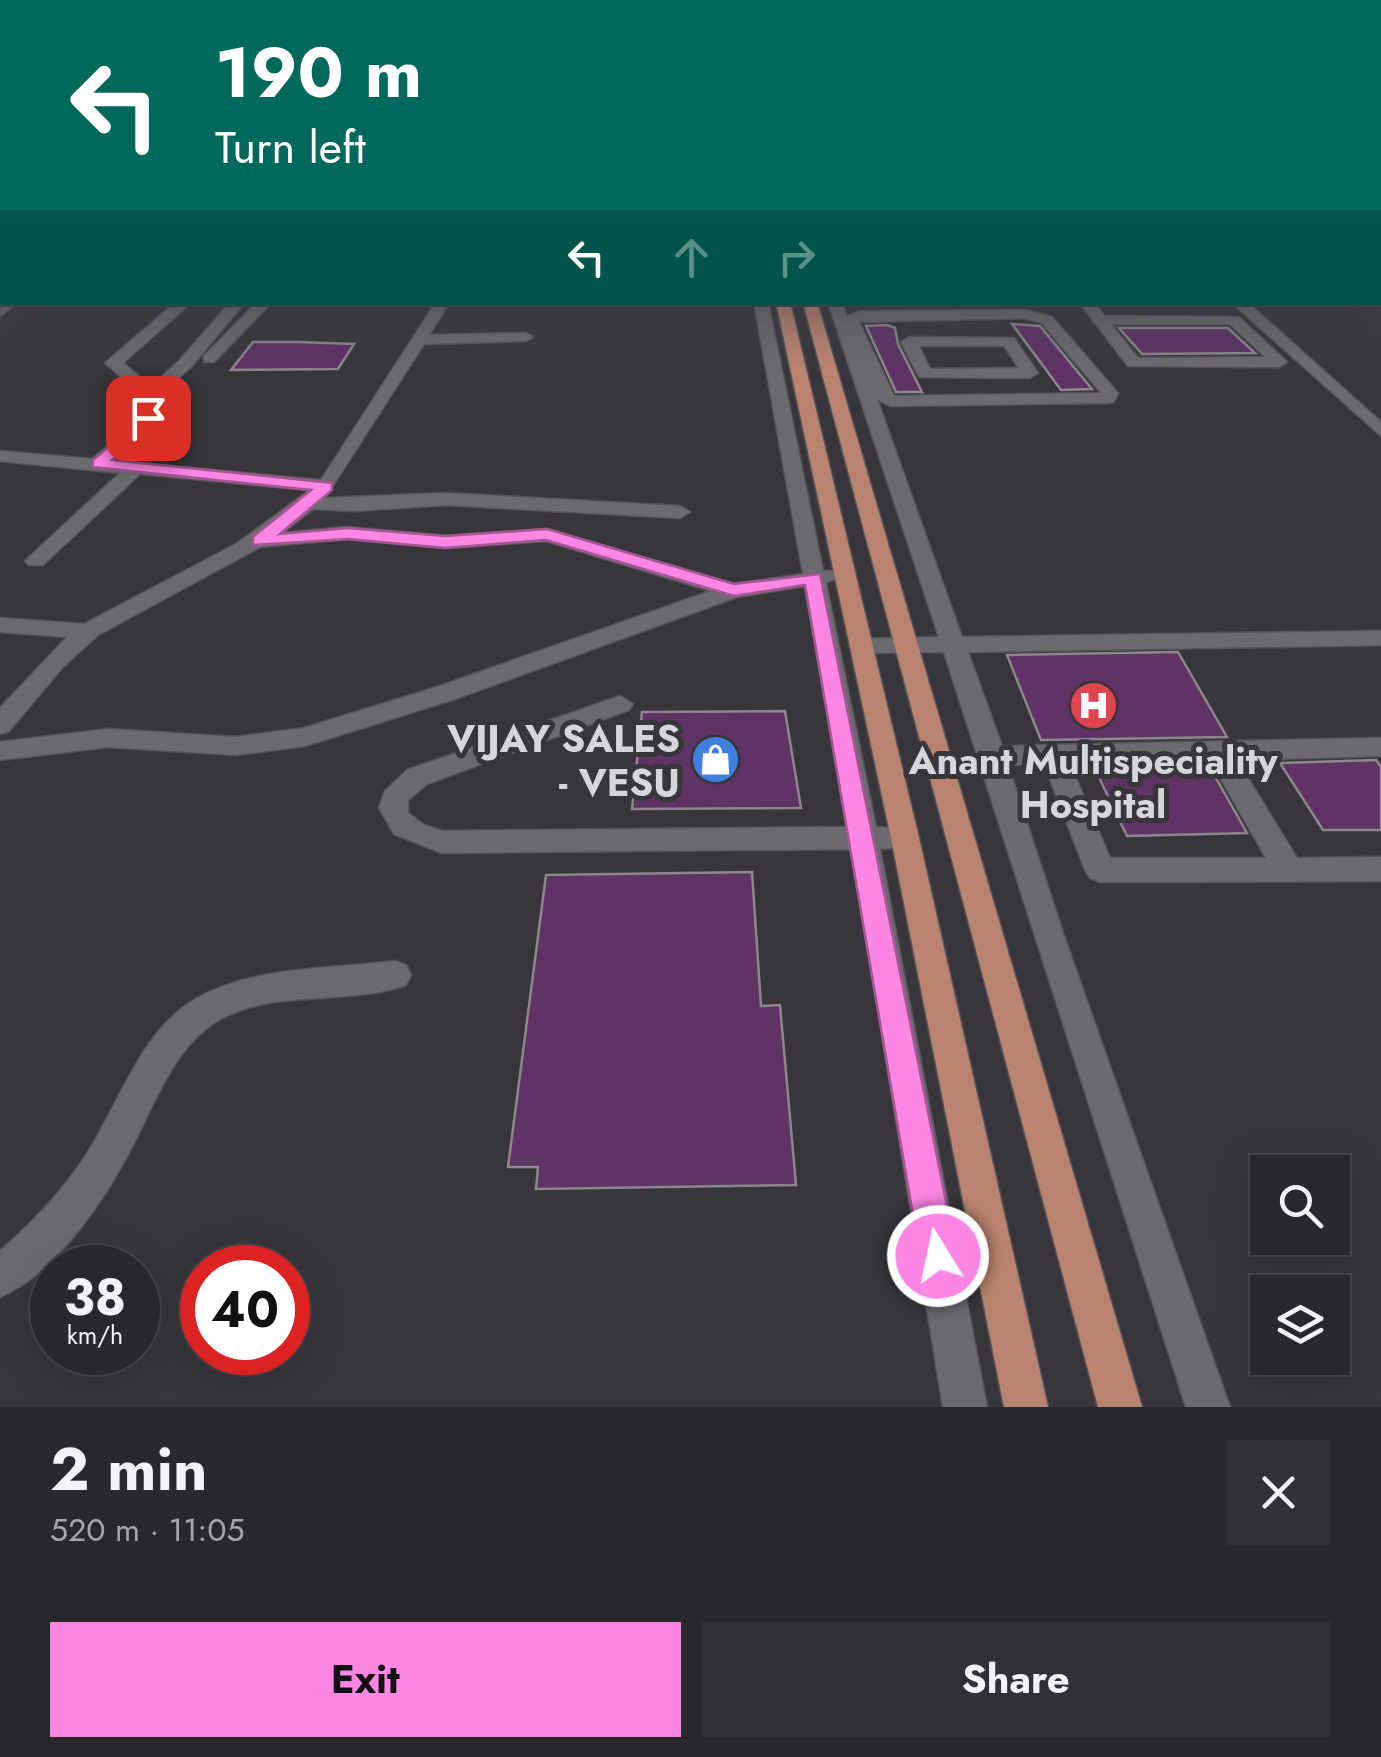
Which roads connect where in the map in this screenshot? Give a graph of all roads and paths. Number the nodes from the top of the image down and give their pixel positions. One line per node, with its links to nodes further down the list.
1 (182, 305): 2 (street)
2 (235, 305)
3 (263, 305): 25 (street)
4 (441, 305): 17 (street)
5 (762, 305): 32 (street)
6 (784, 305): 31 (main road)
7 (811, 305): 38 (main road)
8 (838, 305): 19 (street)
9 (1088, 305): 15 (street)
10 (1159, 305): 14 (street)
11 (1241, 305): 23 (street)
12 (991, 314): 13 (street); 18 (street); 21 (street)
13 (895, 315): 19 (street); 19 (street)
14 (1171, 319): 15 (street); 15 (street)
15 (1100, 320)
16 (526, 337): 17 (street)
17 (419, 340): 27 (street)
18 (1009, 341): 19 (street); 20 (street)
19 (891, 358): 20 (street); 22 (street); 22 (street); 37 (street)
20 (1030, 373): 21 (street)
21 (1052, 401): 22 (street)
22 (940, 402)
23 (1381, 431)
24 (0, 456): 25 (street)
25 (98, 464): 26 (street)
26 (138, 466): 27 (street); 30 (street)
27 (318, 494): 28 (street); 29 (street)
28 (680, 512)
29 (260, 541): 33 (street); 35 (street)
30 (36, 561)
31 (845, 574): 32 (street); 39 (main road)
32 (814, 578): 33 (street); 47 (street)
33 (734, 590): 43 (street)
34 (0, 625): 35 (street)
35 (88, 631): 41 (street)
36 (1381, 638): 37 (street)
37 (952, 644): 38 (street); 46 (street)
38 (908, 645): 39 (street); 55 (main road)
39 (861, 646): 48 (main road)
40 (620, 704): 47 (street)
41 (5, 713)
42 (1381, 747): 44 (street)
43 (0, 751)
44 (1218, 751): 45 (street); 50 (street)
45 (1052, 754): 46 (street); 50 (street)
46 (992, 756): 56 (street)
47 (864, 838): 48 (street); 53 (street)
48 (905, 838): 54 (main road)
49 (1381, 869): 50 (street)
50 (1288, 870)
51 (395, 976): 52 (street)
52 (0, 1276)
53 (965, 1407)
54 (1026, 1407)
55 (1120, 1407)
56 (1208, 1407)

